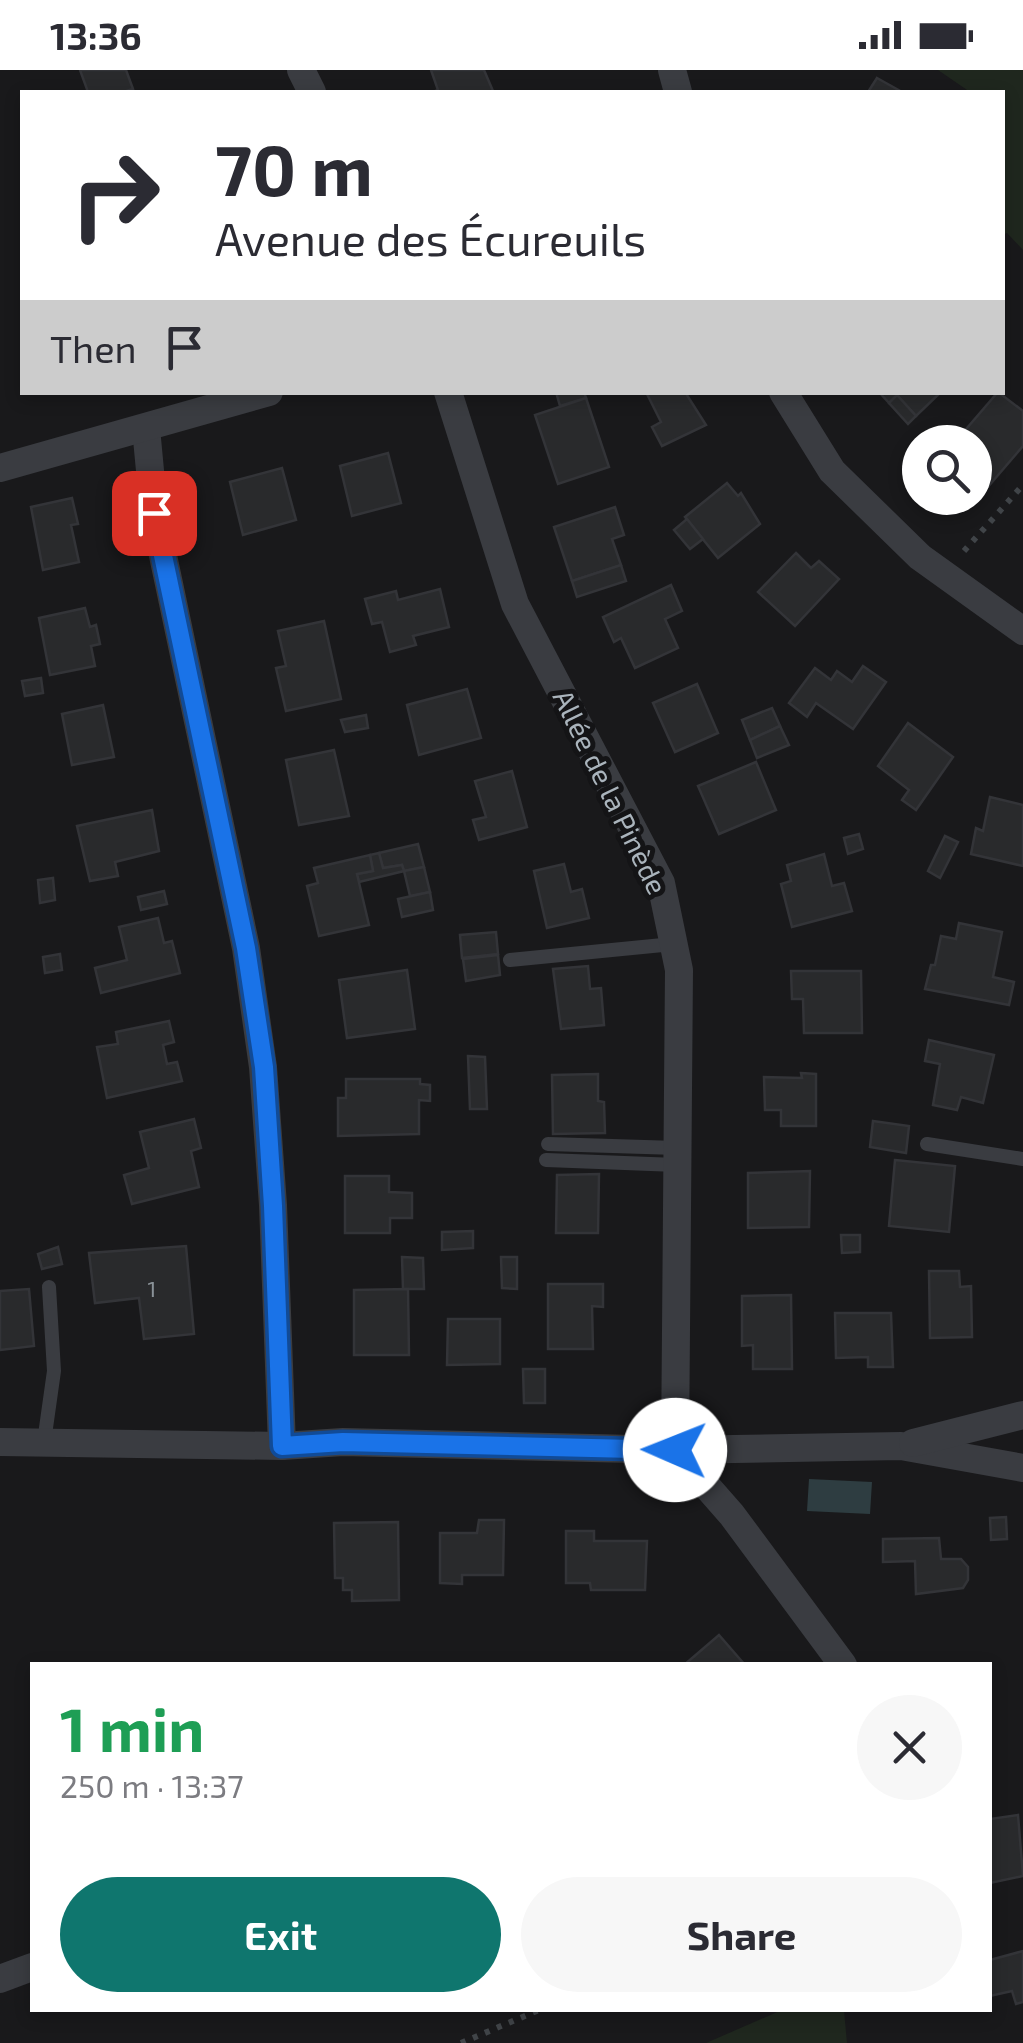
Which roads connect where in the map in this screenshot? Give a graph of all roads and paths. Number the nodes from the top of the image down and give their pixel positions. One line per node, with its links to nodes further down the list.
1 (260, 395): 4 (street)
2 (449, 395): 9 (street, Allée de la Pinède)
3 (785, 395): 7 (street)
4 (146, 428): 5 (street); 20 (street)
5 (0, 468)
6 (1023, 485): 7 (path)
7 (944, 574): 8 (street)
8 (1023, 631)
9 (673, 944): 10 (lane); 13 (street, Allée de la Pinède)
10 (510, 960)
11 (548, 1144): 13 (lane)
12 (927, 1144): 14 (lane)
13 (677, 1157): 15 (lane); 22 (street, Allée de la Pinède)
14 (1023, 1158)
15 (546, 1160)
16 (48, 1287): 19 (lane)
17 (1023, 1416): 21 (street)
18 (0, 1442): 19 (street)
19 (44, 1442): 20 (street)
20 (282, 1446): 22 (street)
21 (902, 1446): 22 (street); 23 (street)
22 (675, 1450): 24 (street)
23 (1023, 1468)
24 (841, 1662)
25 (30, 1968): 26 (street)
26 (0, 1979)
27 (533, 2012): 28 (path)
28 (461, 2043)

